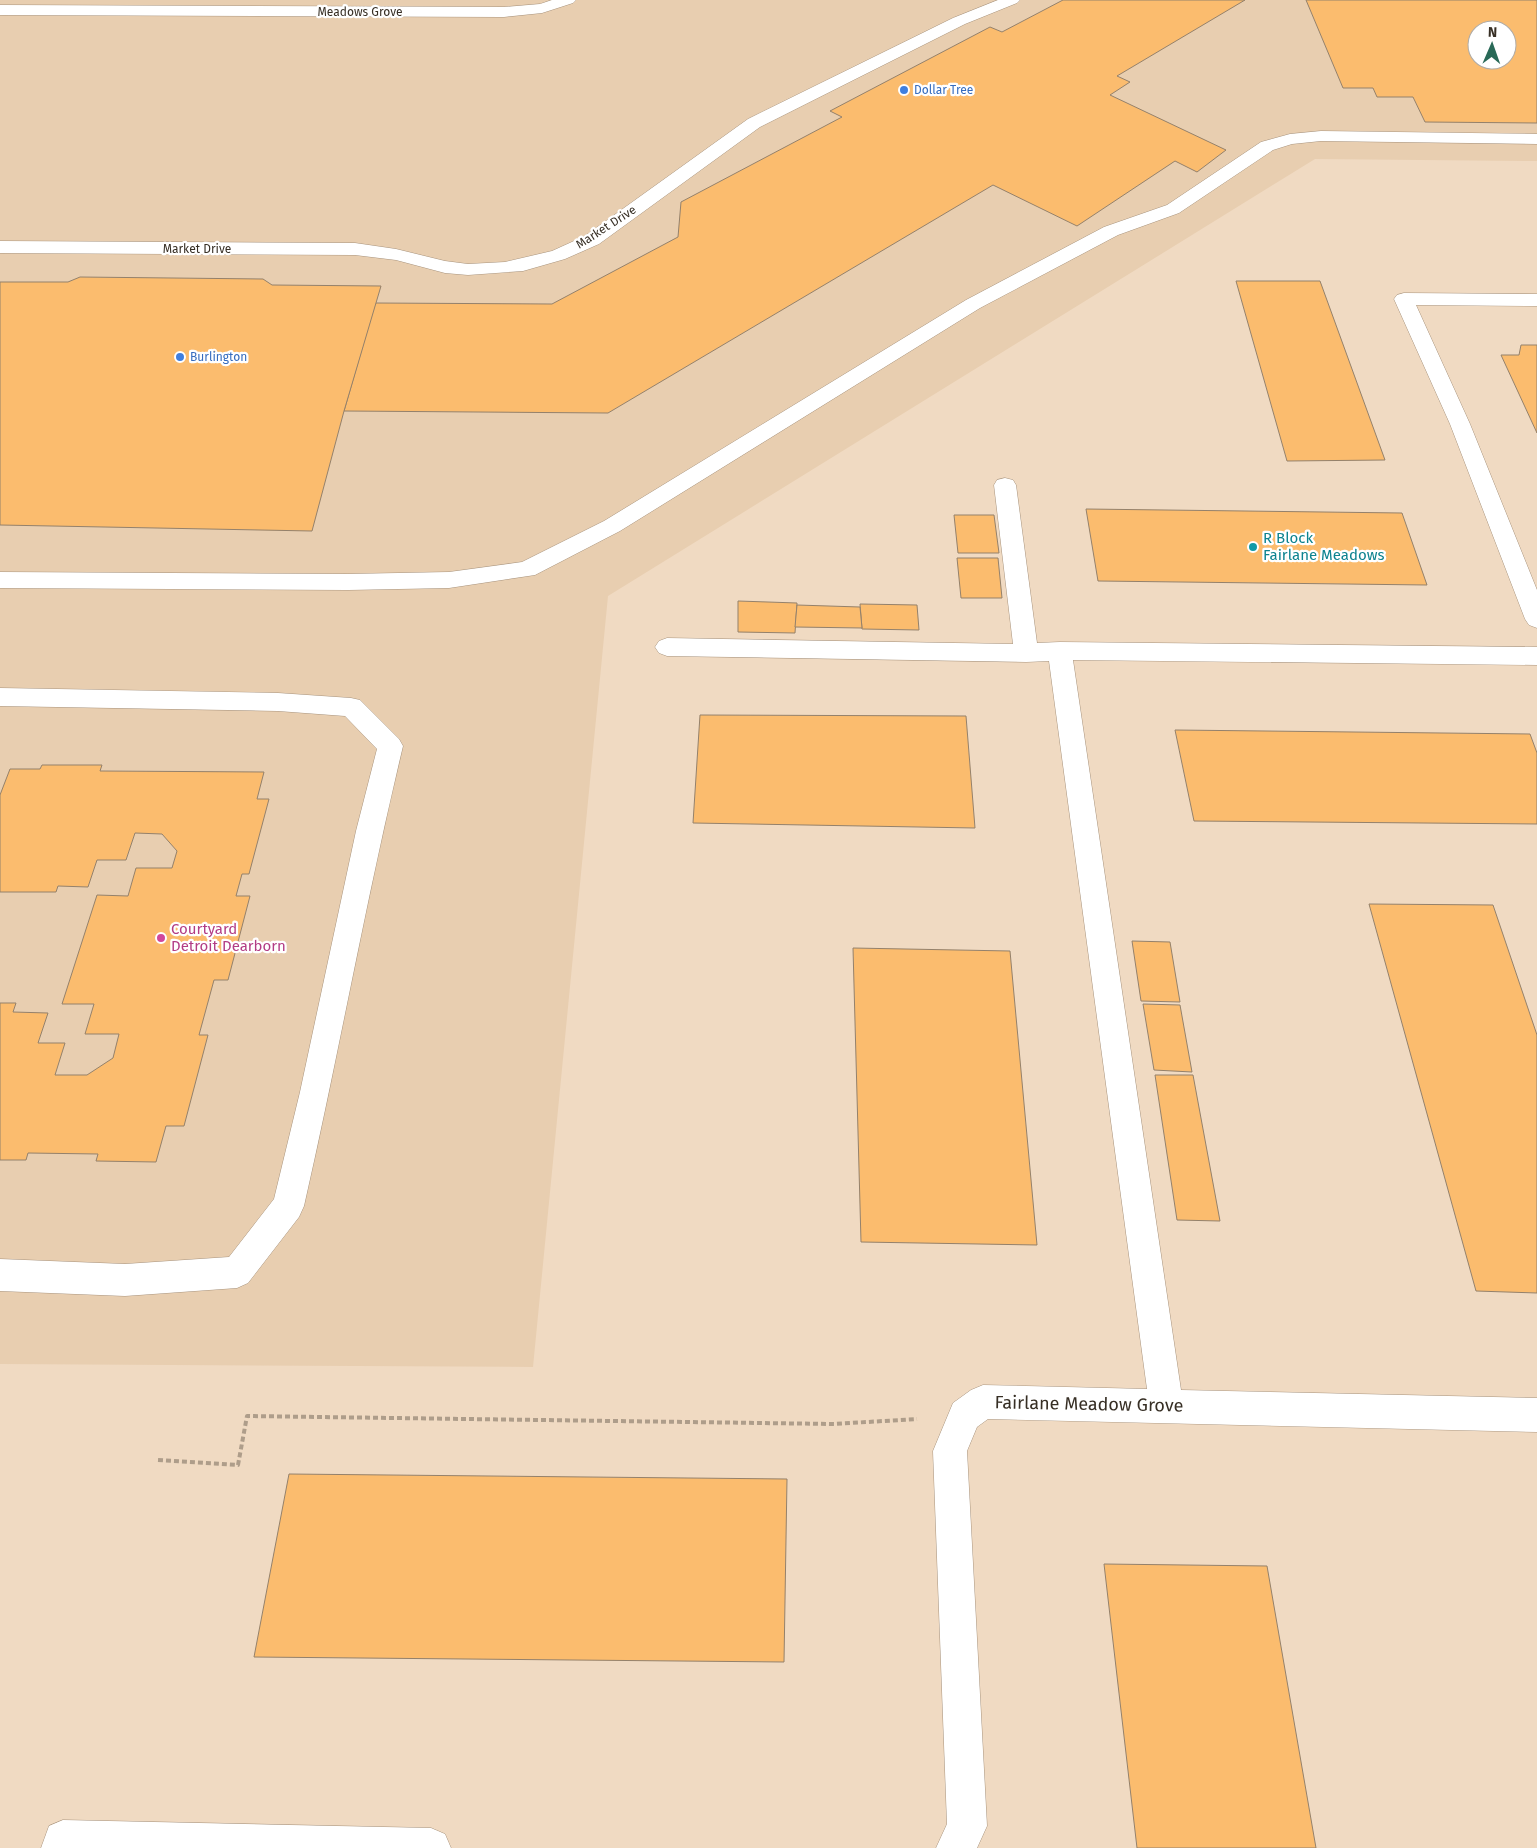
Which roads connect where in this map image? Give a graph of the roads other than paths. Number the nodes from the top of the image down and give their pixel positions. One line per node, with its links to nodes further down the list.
1 (568, 0): 3 (street, Meadows Grove)
2 (1012, 0): 5 (street, Market Drive)
3 (0, 10)
4 (1537, 139): 8 (street)
5 (0, 247)
6 (1537, 300): 9 (street)
7 (1005, 485): 12 (street)
8 (0, 580)
9 (1537, 619)
10 (667, 647): 12 (street)
11 (1060, 650): 12 (street); 13 (street); 16 (street)
12 (1026, 653)
13 (1537, 656)
14 (0, 697): 15 (street)
15 (0, 1275)
16 (1166, 1406): 17 (street, Fairlane Meadow Grove); 20 (street, Fairlane Meadow Grove)
17 (1537, 1415)
18 (61, 1848): 19 (street)
19 (430, 1848)
20 (956, 1848)

